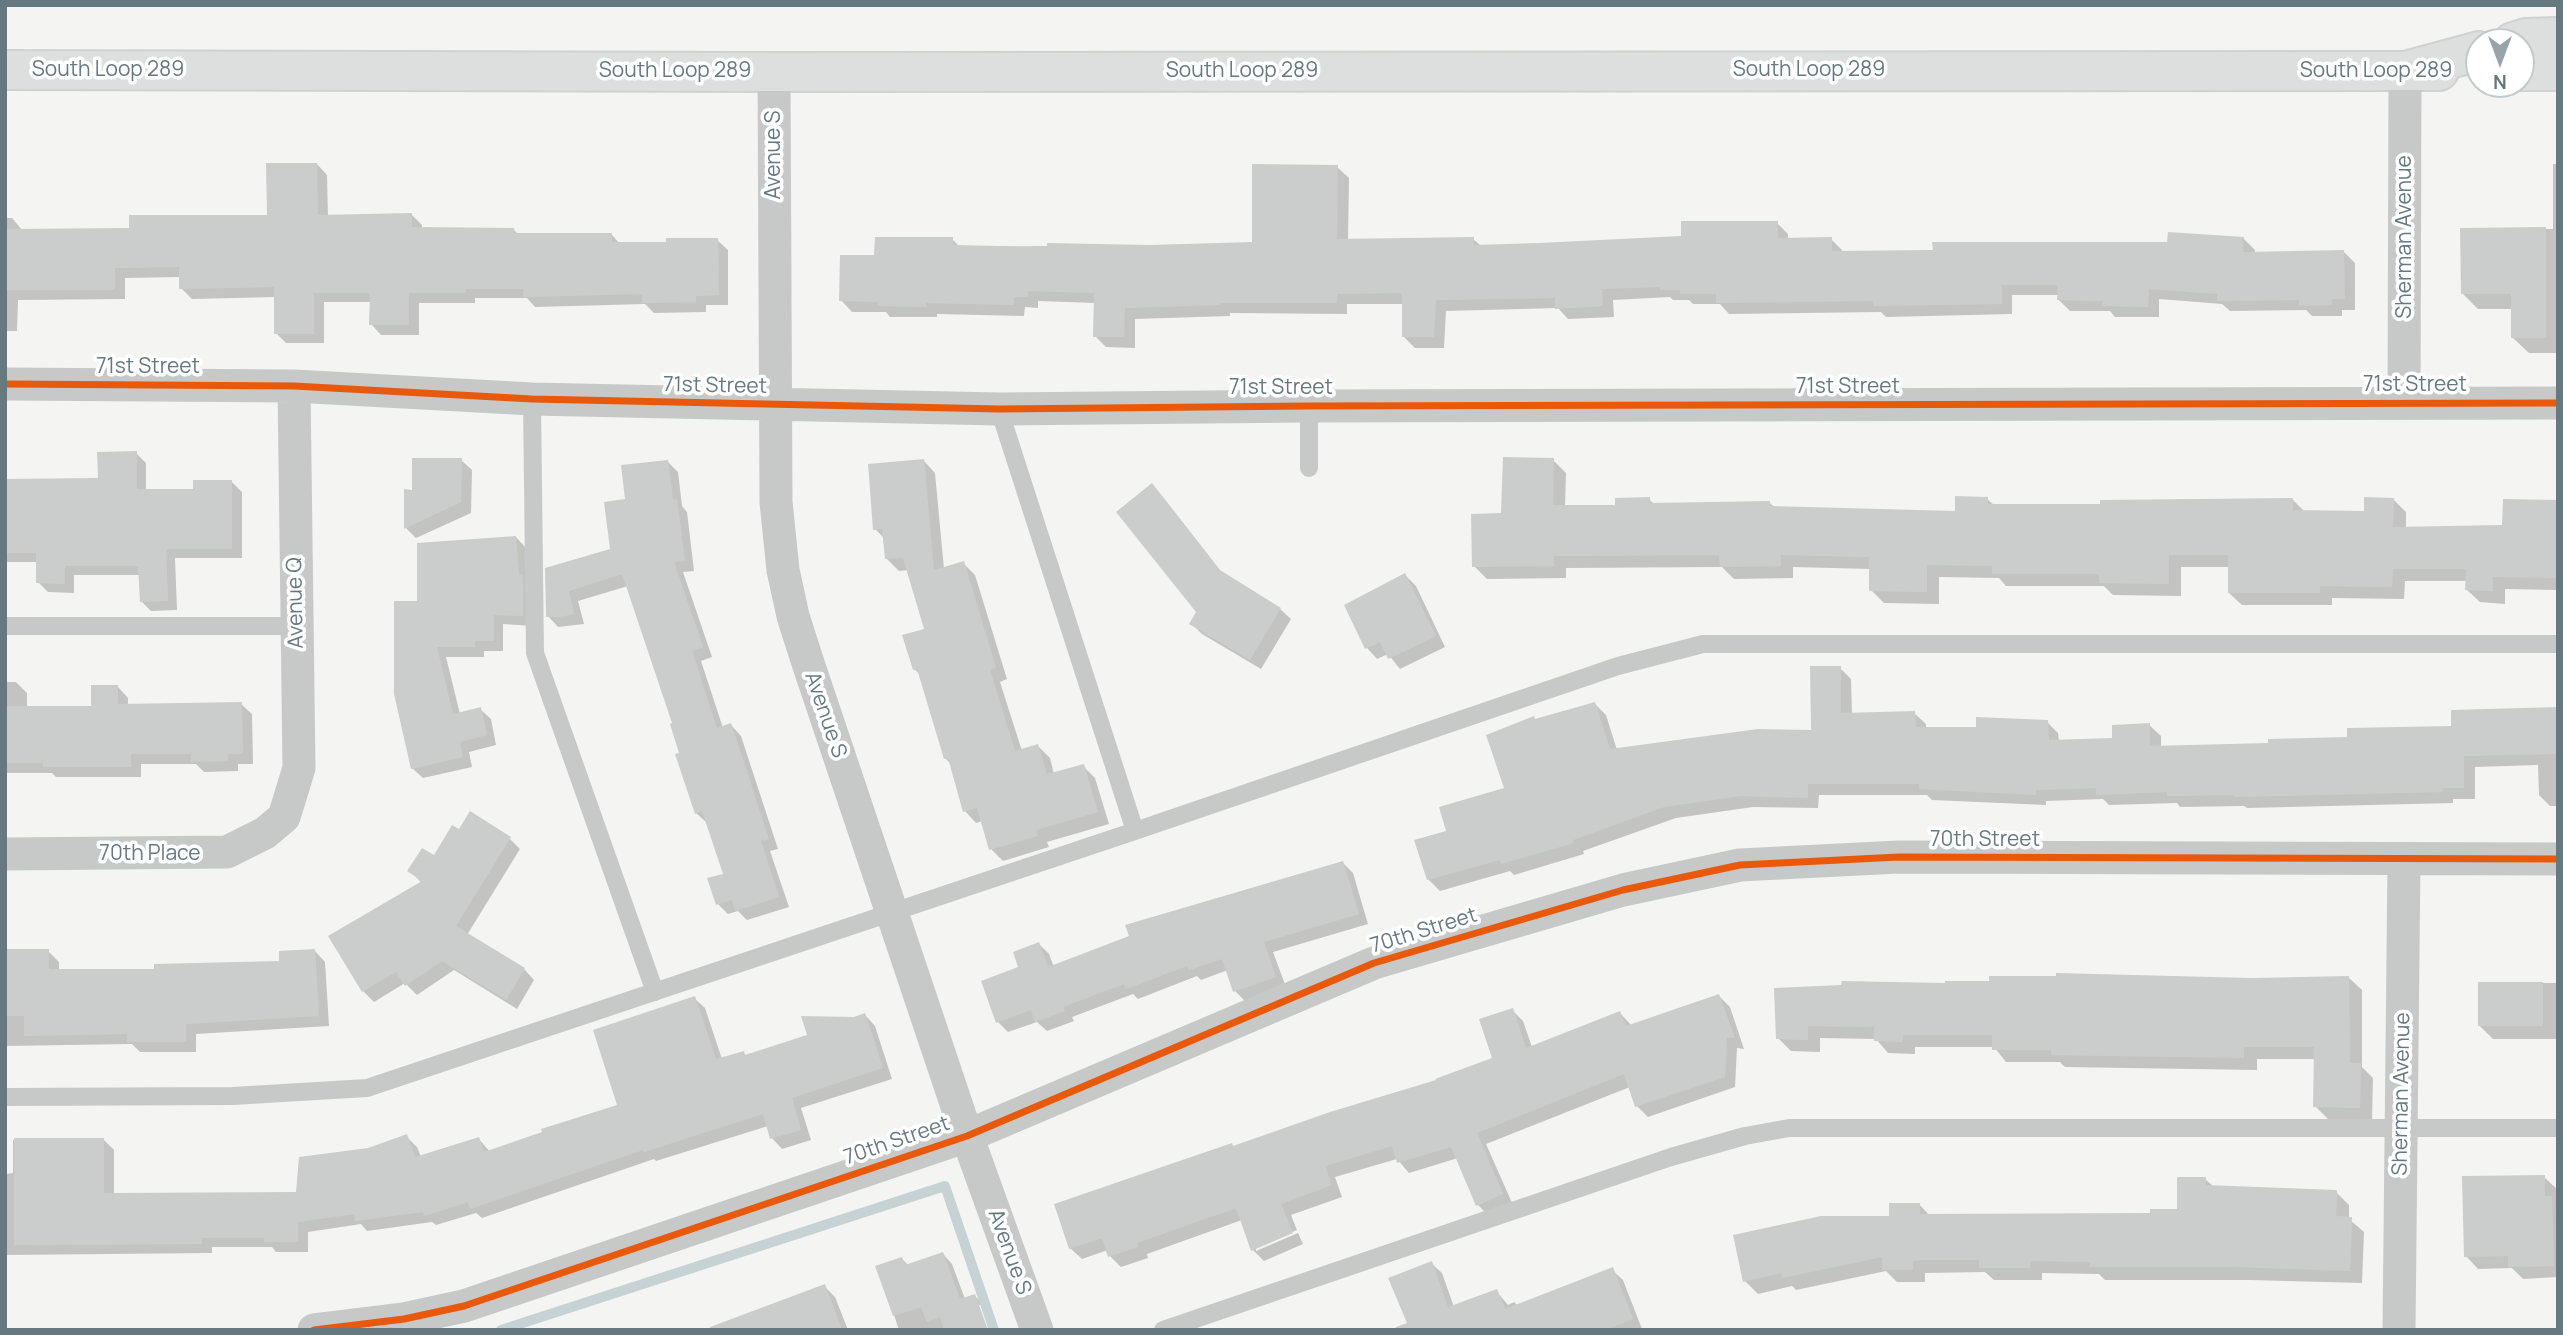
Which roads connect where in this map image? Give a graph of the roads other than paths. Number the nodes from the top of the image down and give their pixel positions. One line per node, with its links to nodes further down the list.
1 (2558, 37): 2 (main road)
2 (2535, 38)
3 (2465, 55): 5 (main road)
4 (5, 70): 9 (main road, South Loop 289)
5 (2405, 71): 6 (main road, South Loop 289); 9 (main road, South Loop 289); 13 (street, Sherman Avenue)
6 (2465, 71)
7 (2535, 71): 8 (main road)
8 (2558, 71)
9 (774, 72): 15 (street, Avenue S)
10 (5, 384): 11 (street, 71st Street)
11 (294, 386): 12 (street, 71st Street); 20 (street, Avenue Q)
12 (532, 399): 15 (street, 71st Street); 28 (lane)
13 (2404, 403): 14 (street, 71st Street); 16 (street, 71st Street)
14 (2558, 403)
15 (775, 405): 17 (street, 71st Street); 27 (street, Avenue S)
16 (1309, 406): 17 (street, 71st Street); 18 (lane)
17 (999, 409): 23 (lane)
18 (1309, 468)
19 (5, 626): 20 (lane)
20 (296, 626): 22 (street, Avenue Q)
21 (2558, 644): 23 (lane)
22 (284, 817): 24 (street, 70th Place)
23 (1135, 831): 27 (lane)
24 (5, 854)
25 (2404, 859): 26 (street, 70th Street); 30 (street, Sherman Avenue); 32 (street, 70th Street)
26 (2558, 859)
27 (891, 912): 28 (lane); 32 (street, Avenue S)
28 (654, 992): 29 (lane)
29 (5, 1097)
30 (2401, 1128): 31 (lane); 35 (lane); 36 (street, Sherman Avenue)
31 (2558, 1128)
32 (968, 1136): 33 (street, 70th Street); 34 (street, Avenue S)
33 (314, 1330)
34 (1037, 1330)
35 (1163, 1330)
36 (2399, 1330)

